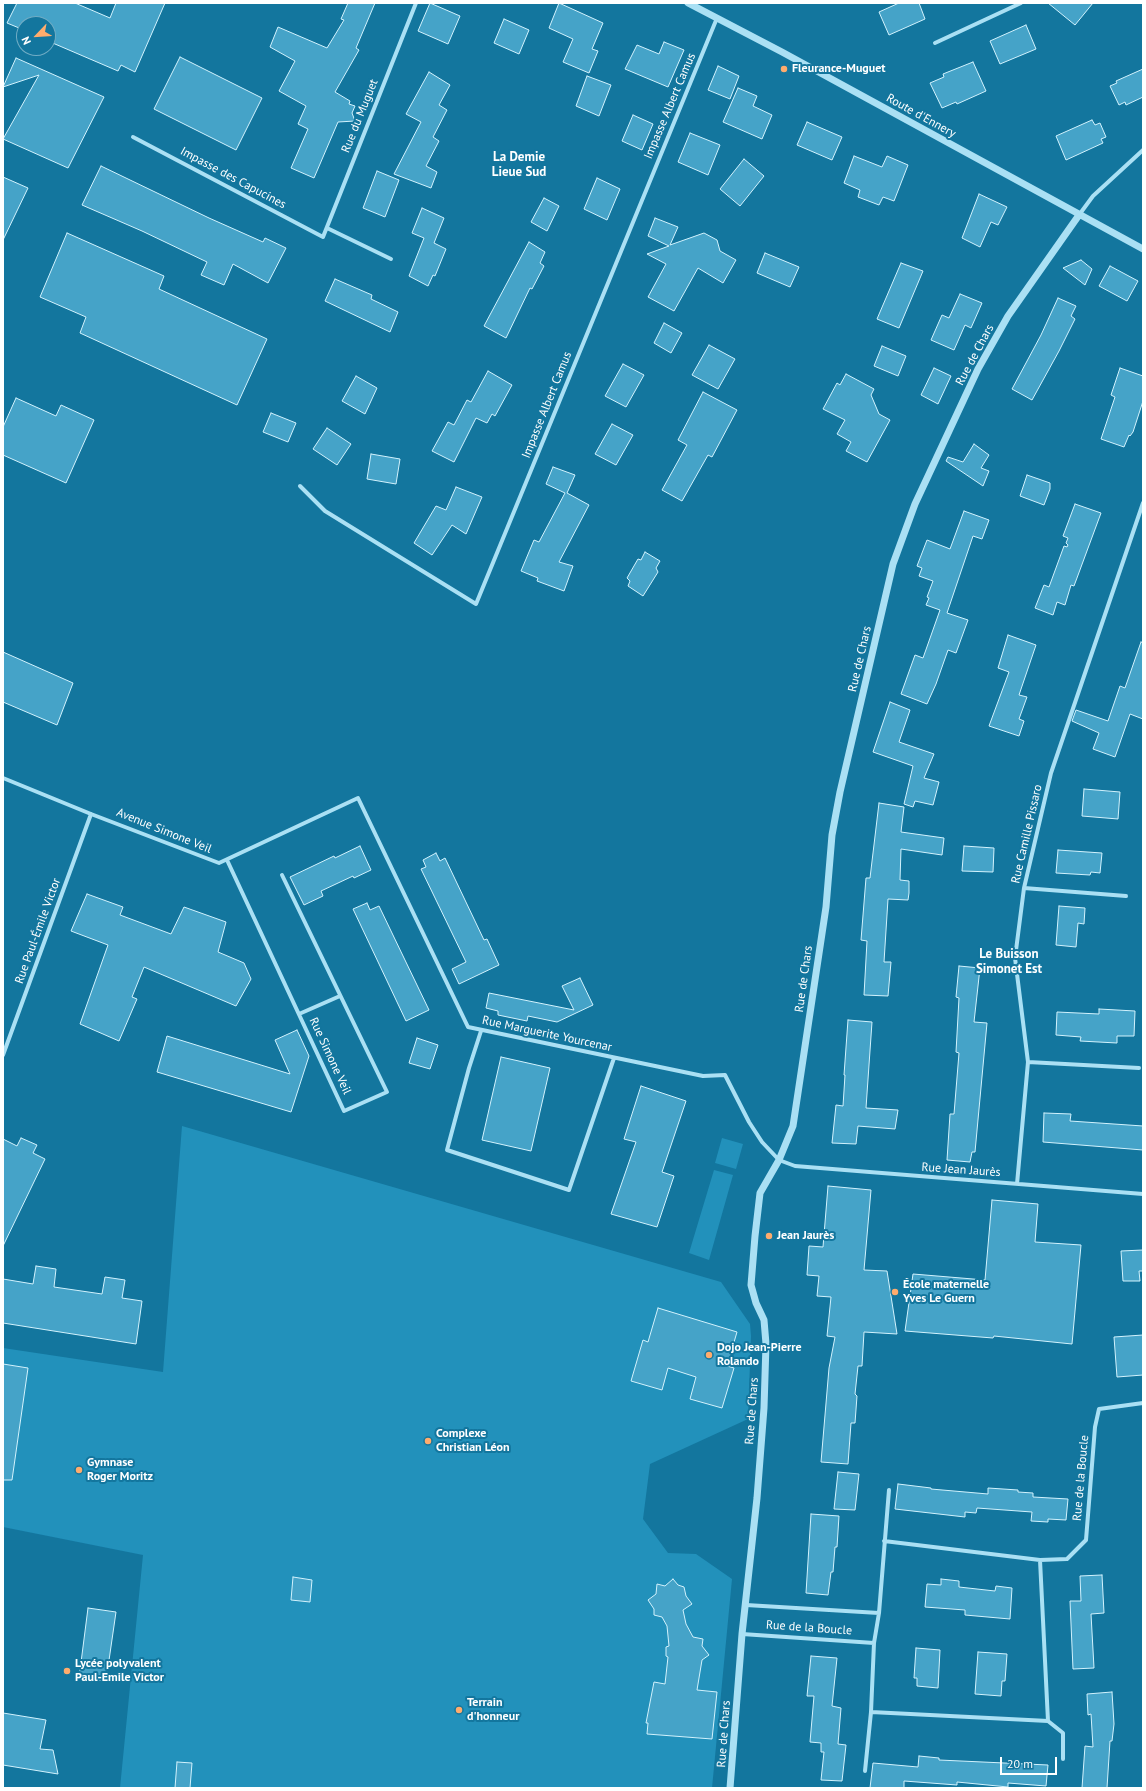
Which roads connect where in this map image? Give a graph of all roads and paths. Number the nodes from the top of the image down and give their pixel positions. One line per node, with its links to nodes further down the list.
1 (416, 3): 9 (street, Rue du Muguet)
2 (688, 3): 4 (street, Route d'Ennery)
3 (1021, 3): 5 (street)
4 (717, 18): 8 (street, Route d'Ennery); 13 (street, Impasse Albert Camus)
5 (936, 43)
6 (133, 137): 10 (street, Impasse des Capucines)
7 (1143, 150): 8 (street)
8 (1079, 215): 11 (street, Route d'Ennery); 29 (street, Rue de Chars)
9 (327, 228): 10 (street, Rue du Muguet); 12 (street)
10 (323, 237)
11 (1143, 249)
12 (391, 259)
13 (300, 486)
14 (1143, 503): 20 (street, Rue Camille Pissaro)
15 (3, 778): 17 (street, Avenue Simone Veil)
16 (358, 798): 18 (street, Avenue Simone Veil); 24 (street, Rue Marguerite Yourcenar)
17 (91, 814): 18 (street, Avenue Simone Veil); 25 (street, Rue Paul-Émile Victor)
18 (227, 860): 23 (street, Rue Simone Veil)
19 (282, 875): 22 (street, Rue Simone Veil)
20 (1024, 888): 21 (street); 27 (street, Rue Camille Pissaro)
21 (1126, 896)
22 (340, 996): 23 (street); 23 (street, Rue Simone Veil)
23 (299, 1014)
24 (481, 1031): 26 (street, Rue Marguerite Yourcenar); 26 (street)
25 (3, 1055)
26 (614, 1058): 29 (street, Rue Marguerite Yourcenar)
27 (1028, 1062): 28 (street); 30 (street, Rue Camille Pissaro)
28 (1139, 1068)
29 (779, 1160): 30 (street, Rue Jean Jaurès); 36 (street, Rue de Chars)
30 (1017, 1184): 31 (street, Rue Jean Jaurès)
31 (1143, 1194)
32 (1143, 1403): 35 (street, Rue de la Boucle)
33 (889, 1490): 34 (street)
34 (884, 1541): 35 (street, Rue de la Boucle); 37 (street)
35 (1040, 1560): 41 (street)
36 (746, 1605): 37 (street, Rue de la Boucle); 38 (street, Rue de Chars)
37 (879, 1613): 39 (street)
38 (742, 1634): 39 (street, Rue de la Boucle); 44 (street, Rue de Chars)
39 (874, 1643): 40 (street)
40 (871, 1712): 41 (street); 43 (street)
41 (1048, 1721): 42 (street)
42 (1063, 1759)
43 (865, 1771)
44 (730, 1788)

